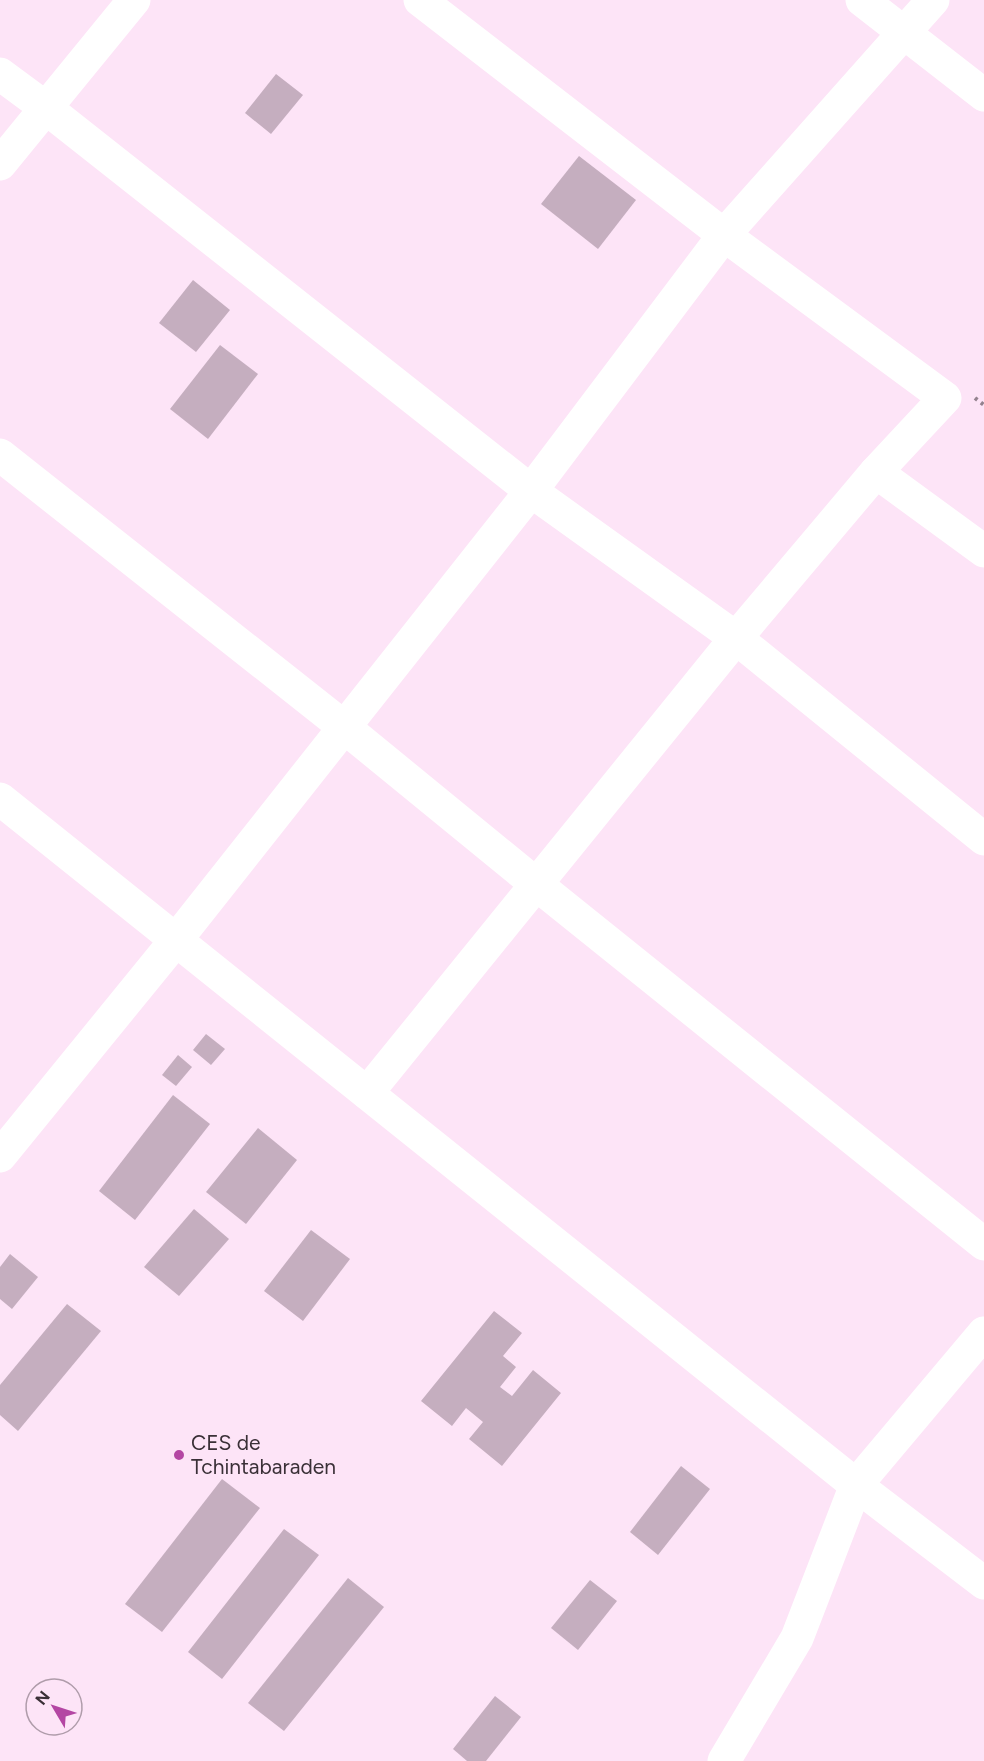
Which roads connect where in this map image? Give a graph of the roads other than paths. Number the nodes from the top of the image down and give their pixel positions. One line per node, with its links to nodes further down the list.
1 (134, 0): 8 (street)
2 (420, 0): 10 (street)
3 (862, 0): 5 (street)
4 (933, 0): 5 (street)
5 (904, 33): 7 (street); 10 (street)
6 (0, 74): 8 (street)
7 (984, 95)
8 (46, 108): 9 (street); 13 (street)
9 (0, 164)
10 (724, 234): 12 (street); 13 (street)
11 (0, 454): 16 (street)
12 (876, 472): 14 (street); 15 (street)
13 (531, 491): 15 (street); 16 (street)
14 (984, 552)
15 (736, 638): 18 (street); 19 (street)
16 (344, 726): 19 (street); 20 (street)
17 (0, 799): 20 (street)
18 (984, 839)
19 (536, 884): 21 (street); 23 (street)
20 (176, 940): 21 (street); 22 (street)
21 (367, 1093): 25 (street)
22 (0, 1155)
23 (984, 1244)
24 (984, 1333): 25 (street)
25 (856, 1485): 26 (street); 27 (street)
26 (984, 1582)
27 (724, 1761)

